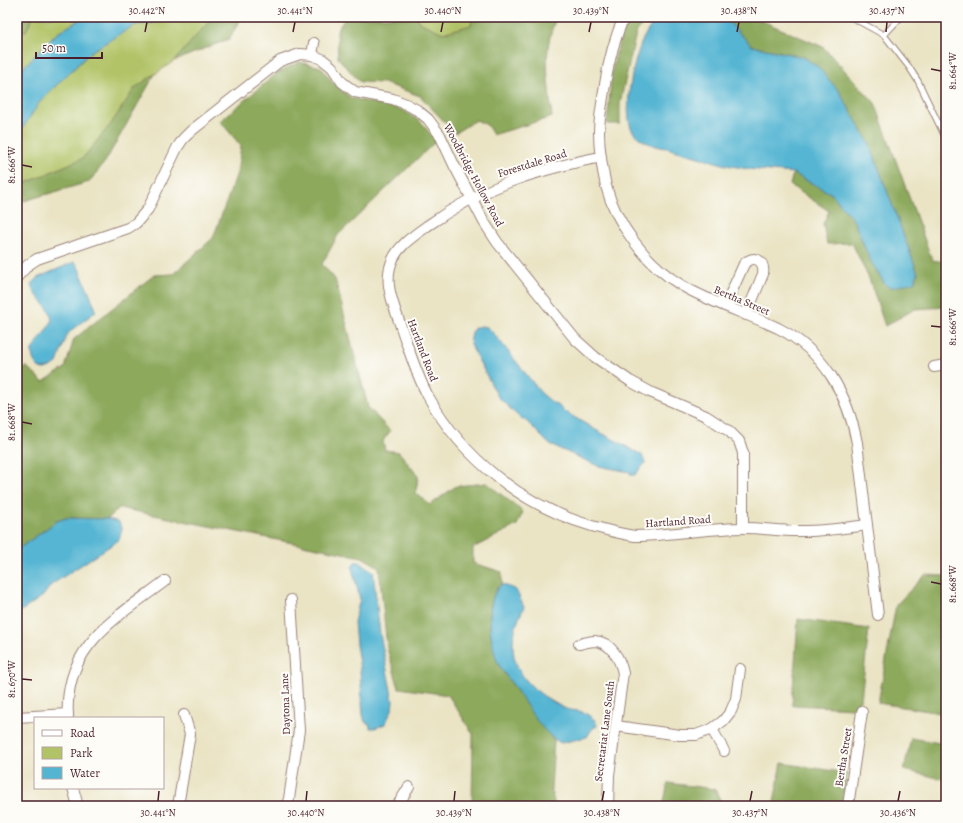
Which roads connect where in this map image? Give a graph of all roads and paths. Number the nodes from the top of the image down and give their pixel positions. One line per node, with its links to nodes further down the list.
1 (624, 17): 8 (street, Bertha Street)
2 (852, 17): 4 (lane)
3 (901, 17): 4 (lane)
4 (884, 35): 7 (lane)
5 (314, 43): 6 (street)
6 (312, 55): 9 (street, Woodbridge Hollow Road); 10 (street)
7 (946, 139)
8 (601, 157): 9 (street, Forestdale Road); 11 (street, Bertha Street)
9 (472, 198): 16 (street, Woodbridge Hollow Road); 16 (street, Hartland Road)
10 (17, 277)
11 (725, 306): 12 (street, Bertha Street); 12 (street)
12 (746, 315): 15 (street, Bertha Street)
13 (946, 365): 14 (street)
14 (934, 367)
15 (867, 525): 16 (street, Hartland Road); 19 (street, Bertha Street)
16 (743, 528)
17 (165, 581): 24 (street)
18 (291, 600): 33 (street, Daytona Lane)
19 (878, 615)
20 (579, 644): 26 (street, Secretariat Lane South)
21 (740, 669): 27 (street)
22 (862, 712): 36 (street, Bertha Street)
23 (184, 715): 32 (street)
24 (68, 716): 25 (street)
25 (17, 717)
26 (616, 726): 27 (street); 35 (street, Secretariat Lane South)
27 (712, 729): 28 (street)
28 (724, 751)
29 (409, 786): 34 (street)
30 (74, 789): 31 (street)
31 (78, 806)
32 (178, 806)
33 (286, 806)
34 (398, 806)
35 (608, 806)
36 (848, 806)

